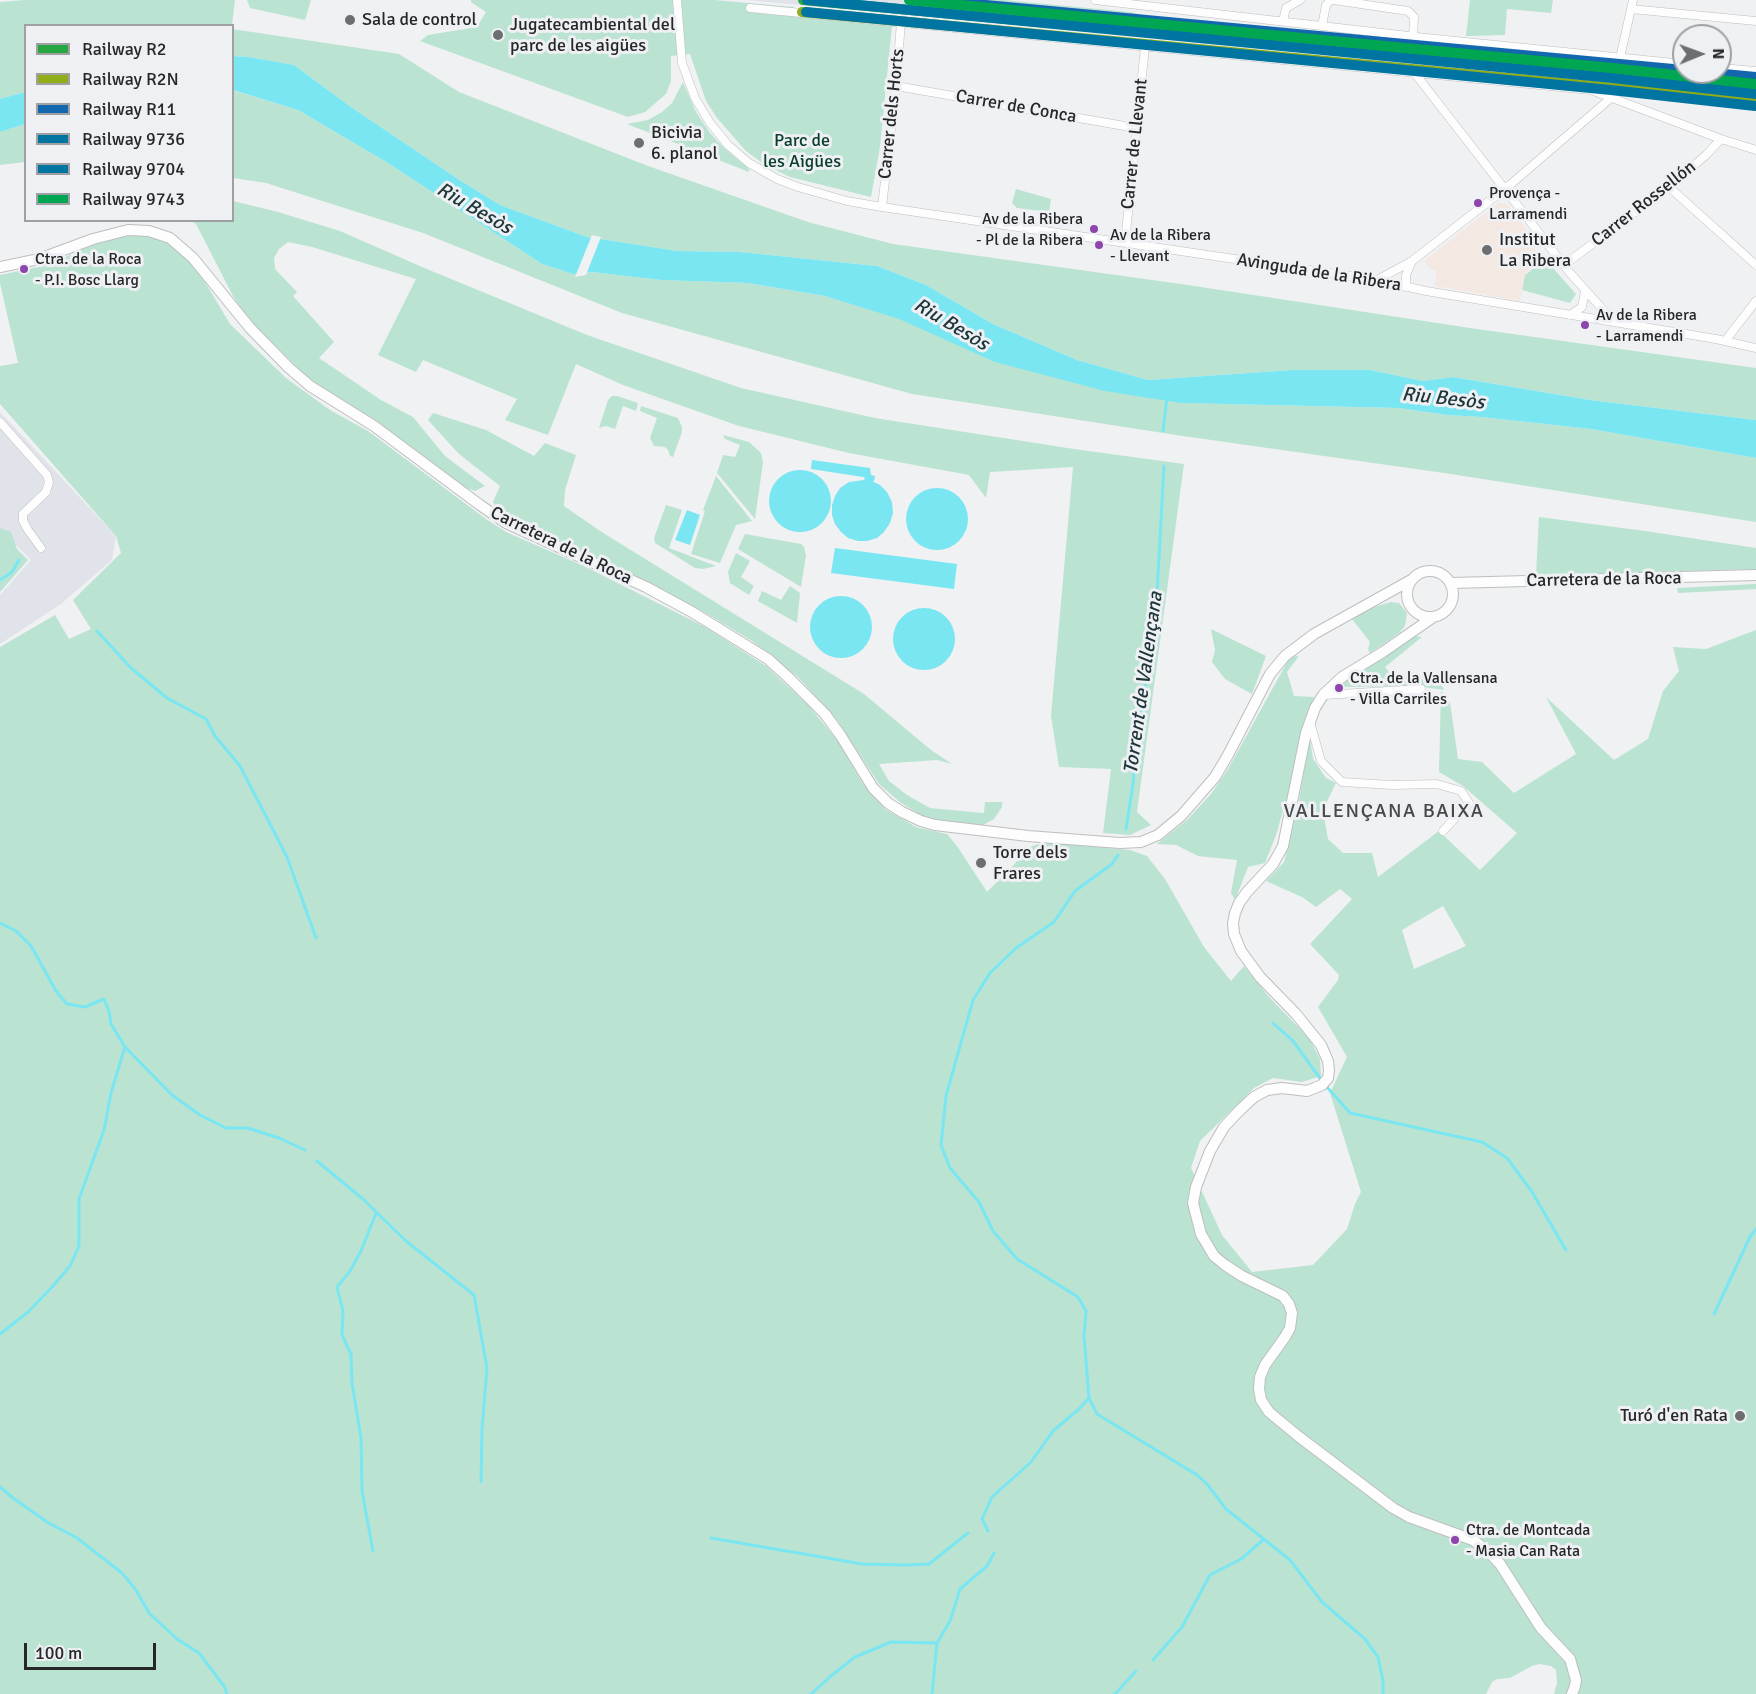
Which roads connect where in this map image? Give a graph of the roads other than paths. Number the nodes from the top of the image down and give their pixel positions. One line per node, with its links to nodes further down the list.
1 (677, 0): 26 (street, Avinguda de la Ribera)
2 (1095, 0): 8 (street)
3 (1300, 0): 8 (street)
4 (1333, 0): 11 (street); 12 (street)
5 (1633, 0): 7 (street)
6 (750, 8): 10 (street)
7 (1631, 9): 9 (street); 14 (street)
8 (1283, 21): 11 (street)
9 (1756, 21)
10 (901, 22): 13 (street); 19 (street, Carrer dels Horts)
11 (1322, 26): 12 (street)
12 (1413, 37): 14 (street)
13 (1145, 47): 17 (street); 21 (street, Carrer de Llevant)
14 (1620, 58): 15 (street); 20 (street)
15 (1672, 63)
16 (1732, 69): 18 (street)
17 (1413, 71): 20 (street); 25 (street)
18 (1756, 71)
19 (896, 86): 21 (street, Carrer de Conca); 26 (street, Carrer dels Horts)
20 (1612, 97): 22 (street); 25 (street)
21 (1136, 128): 27 (street, Carrer de Llevant)
22 (1721, 139): 23 (street); 24 (street, Carrer Rossellón)
23 (1756, 150)
24 (1669, 187): 29 (street, Carrer Rossellón); 30 (street)
25 (1503, 189): 28 (street); 29 (street)
26 (882, 207): 27 (street, Avinguda de la Ribera)
27 (1125, 242): 32 (street, Avinguda de la Ribera)
28 (1412, 261): 32 (street); 33 (street)
29 (1564, 265): 34 (street)
30 (1756, 265)
31 (0, 267): 46 (street, Carretera de la Roca)
32 (1377, 280): 33 (street, Avinguda de la Ribera)
33 (1406, 287): 36 (street, Avinguda de la Ribera)
34 (1585, 291): 36 (street); 37 (street)
35 (1756, 301): 38 (street)
36 (1569, 315): 37 (street, Avinguda de la Ribera)
37 (1614, 322): 38 (street, Avinguda de la Ribera)
38 (1725, 341): 39 (street, Avinguda de la Ribera)
39 (1756, 348)
40 (0, 422): 41 (street)
41 (41, 548)
42 (1756, 575): 44 (street, Carretera de la Roca)
43 (1412, 580): 45 (street); 46 (street); 47 (street)
44 (1485, 583): 45 (street, Carretera de la Roca); 48 (street)
45 (1451, 584): 48 (street)
46 (1389, 594): 47 (street)
47 (1407, 598): 49 (street)
48 (1454, 598): 50 (street)
49 (1416, 613): 50 (street); 51 (street)
50 (1432, 618): 51 (street)
51 (1408, 634): 53 (street)
52 (1421, 690): 53 (street)
53 (1323, 695): 54 (street)
54 (1310, 721): 55 (street); 56 (street)
55 (1443, 831)
56 (1572, 1694)

